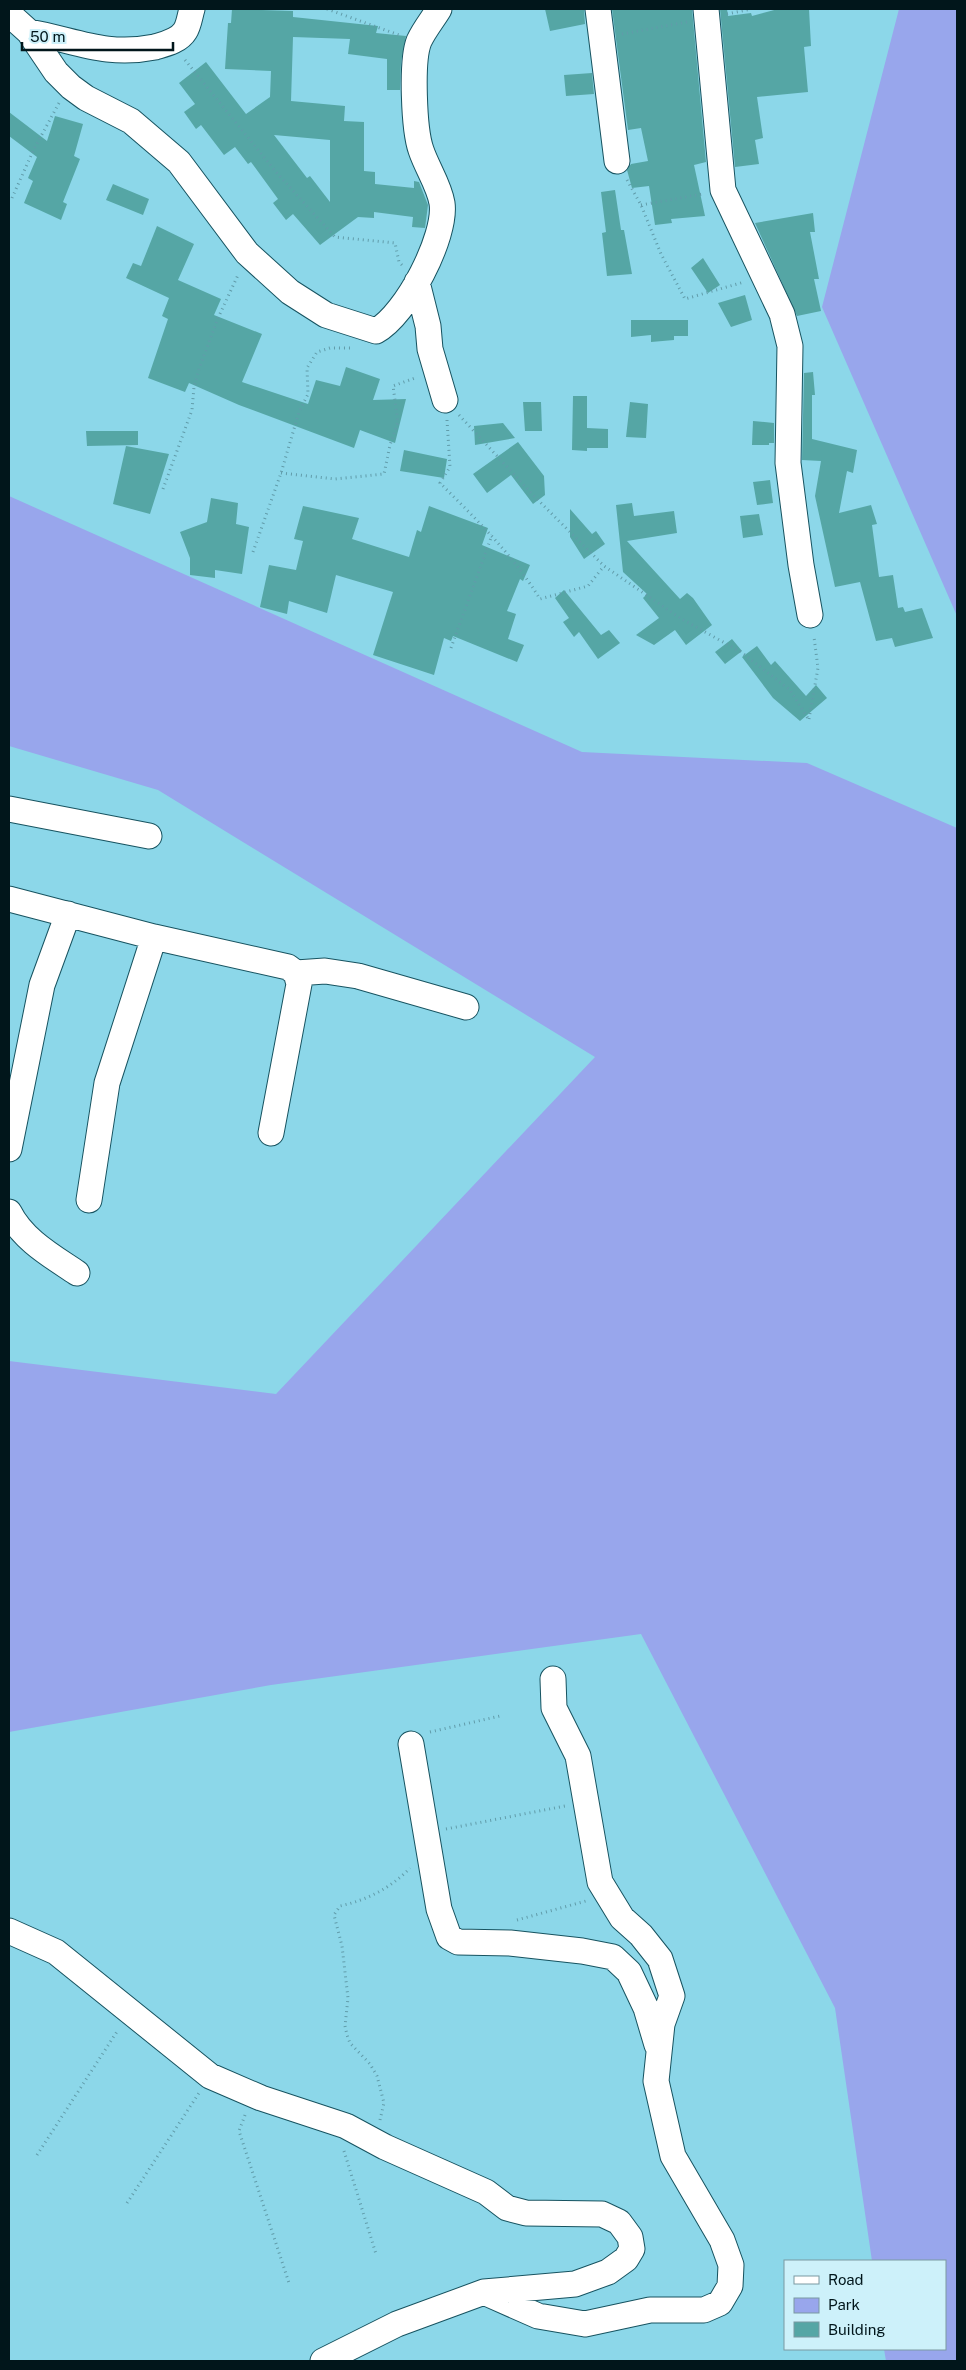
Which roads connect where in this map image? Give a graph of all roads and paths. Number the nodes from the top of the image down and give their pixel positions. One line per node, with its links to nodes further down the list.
1 (192, 9): 11 (street)
2 (327, 9): 10 (path)
3 (439, 9): 10 (street)
4 (598, 9): 9 (street)
5 (751, 9): 7 (path)
6 (9, 14): 8 (street)
7 (706, 14): 9 (path); 14 (street)
8 (29, 32): 11 (street); 12 (street)
9 (602, 39): 13 (street)
10 (419, 42): 19 (street)
11 (170, 43): 19 (path)
12 (71, 87): 15 (path); 17 (street)
13 (617, 161): 16 (path)
14 (723, 190): 16 (path); 18 (street)
15 (12, 198)
16 (641, 205): 18 (path)
17 (247, 253): 20 (street); 24 (path)
18 (757, 263): 28 (street)
19 (417, 282): 20 (street); 22 (street)
20 (376, 331): 23 (path)
21 (393, 386): 23 (path)
22 (445, 400): 25 (path); 27 (path)
23 (281, 473): 26 (path)
24 (163, 490)
25 (492, 535): 27 (path); 29 (path)
26 (253, 552)
27 (604, 566): 28 (path)
28 (810, 615)
29 (452, 648)
30 (9, 809): 31 (street)
31 (149, 836)
32 (9, 899): 33 (street)
33 (68, 914): 34 (street); 38 (street)
34 (154, 936): 35 (street); 39 (street)
35 (296, 973): 36 (street); 37 (street)
36 (466, 1007)
37 (271, 1133)
38 (9, 1149)
39 (89, 1200)
40 (9, 1212): 41 (street)
41 (77, 1273)
42 (553, 1679): 45 (street)
43 (500, 1716): 44 (path)
44 (411, 1744): 46 (street)
45 (585, 1799): 46 (path); 47 (street)
46 (427, 1838): 51 (street); 55 (path)
47 (605, 1891): 48 (path); 51 (street)
48 (515, 1920)
49 (9, 1931): 50 (street)
50 (131, 2011): 52 (street); 56 (path)
51 (659, 2053): 60 (street)
52 (210, 2076): 53 (street); 57 (path)
53 (261, 2098): 54 (street); 59 (path)
54 (335, 2122): 55 (street); 58 (path)
55 (371, 2139): 60 (street)
56 (37, 2155)
57 (127, 2203)
58 (376, 2254)
59 (289, 2283)
60 (484, 2292): 61 (street)
61 (323, 2361)

